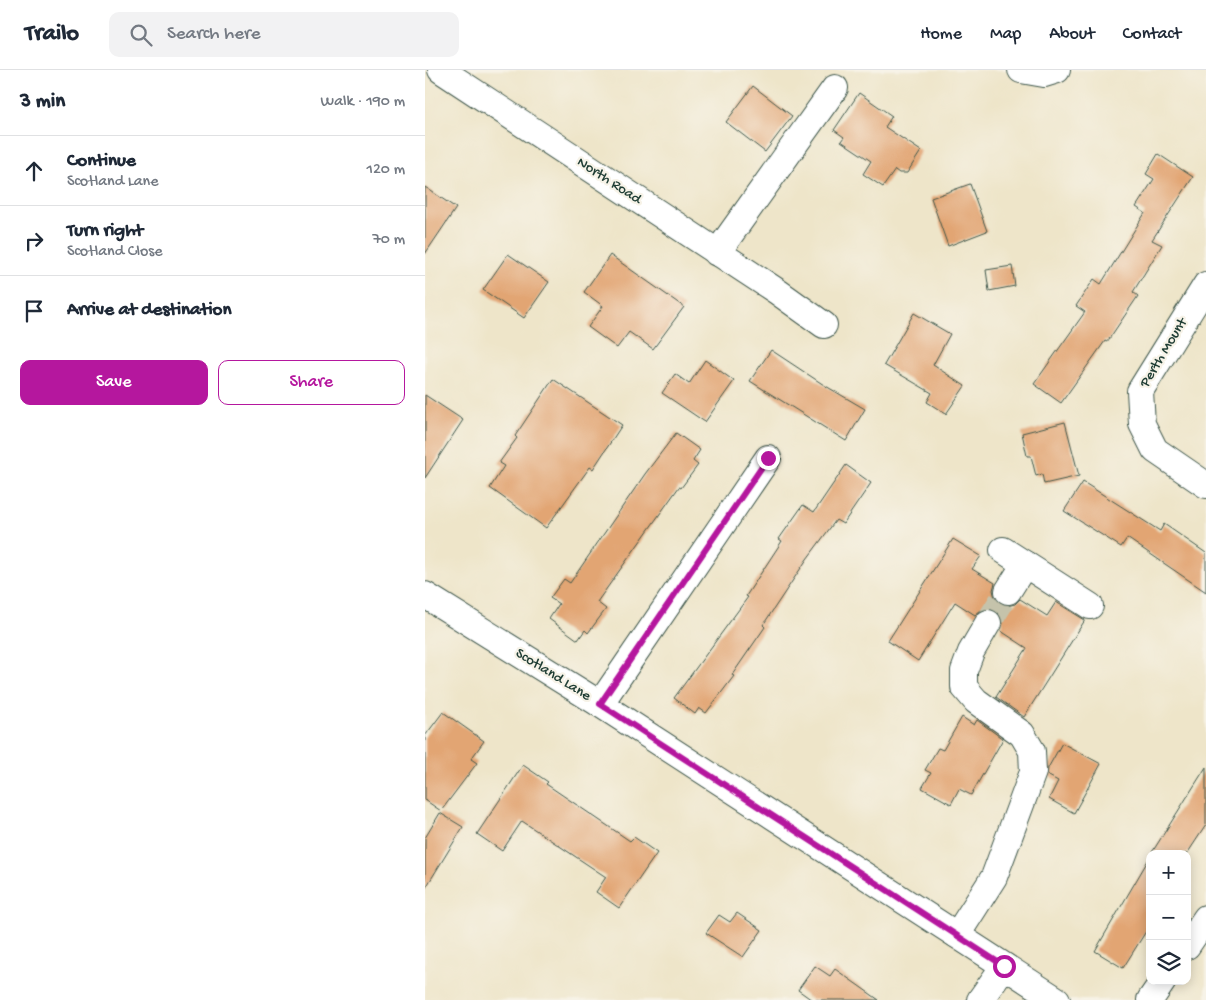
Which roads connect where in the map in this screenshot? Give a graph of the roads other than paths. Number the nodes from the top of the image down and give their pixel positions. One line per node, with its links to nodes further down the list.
1 (441, 70): 5 (street, North Road)
2 (1021, 70): 3 (street)
3 (1057, 70)
4 (835, 88): 5 (street)
5 (717, 253): 7 (street, North Road)
6 (1206, 285): 9 (street, Perth Mount)
7 (823, 326)
8 (768, 458): 16 (street)
9 (1206, 485)
10 (1003, 550): 11 (street)
11 (1025, 564): 12 (street); 14 (street)
12 (1008, 591)
13 (425, 596): 16 (street, Scotland Lane)
14 (1090, 606)
15 (988, 623): 18 (street)
16 (600, 704): 18 (street, Scotland Lane)
17 (1206, 918): 19 (street)
18 (957, 935): 20 (street, Scotland Lane)
19 (1191, 940)
20 (1004, 966): 22 (street); 23 (street, Scotland Lane)
21 (1160, 985): 24 (street)
22 (980, 1000)
23 (1057, 1000)
24 (1150, 1000)

